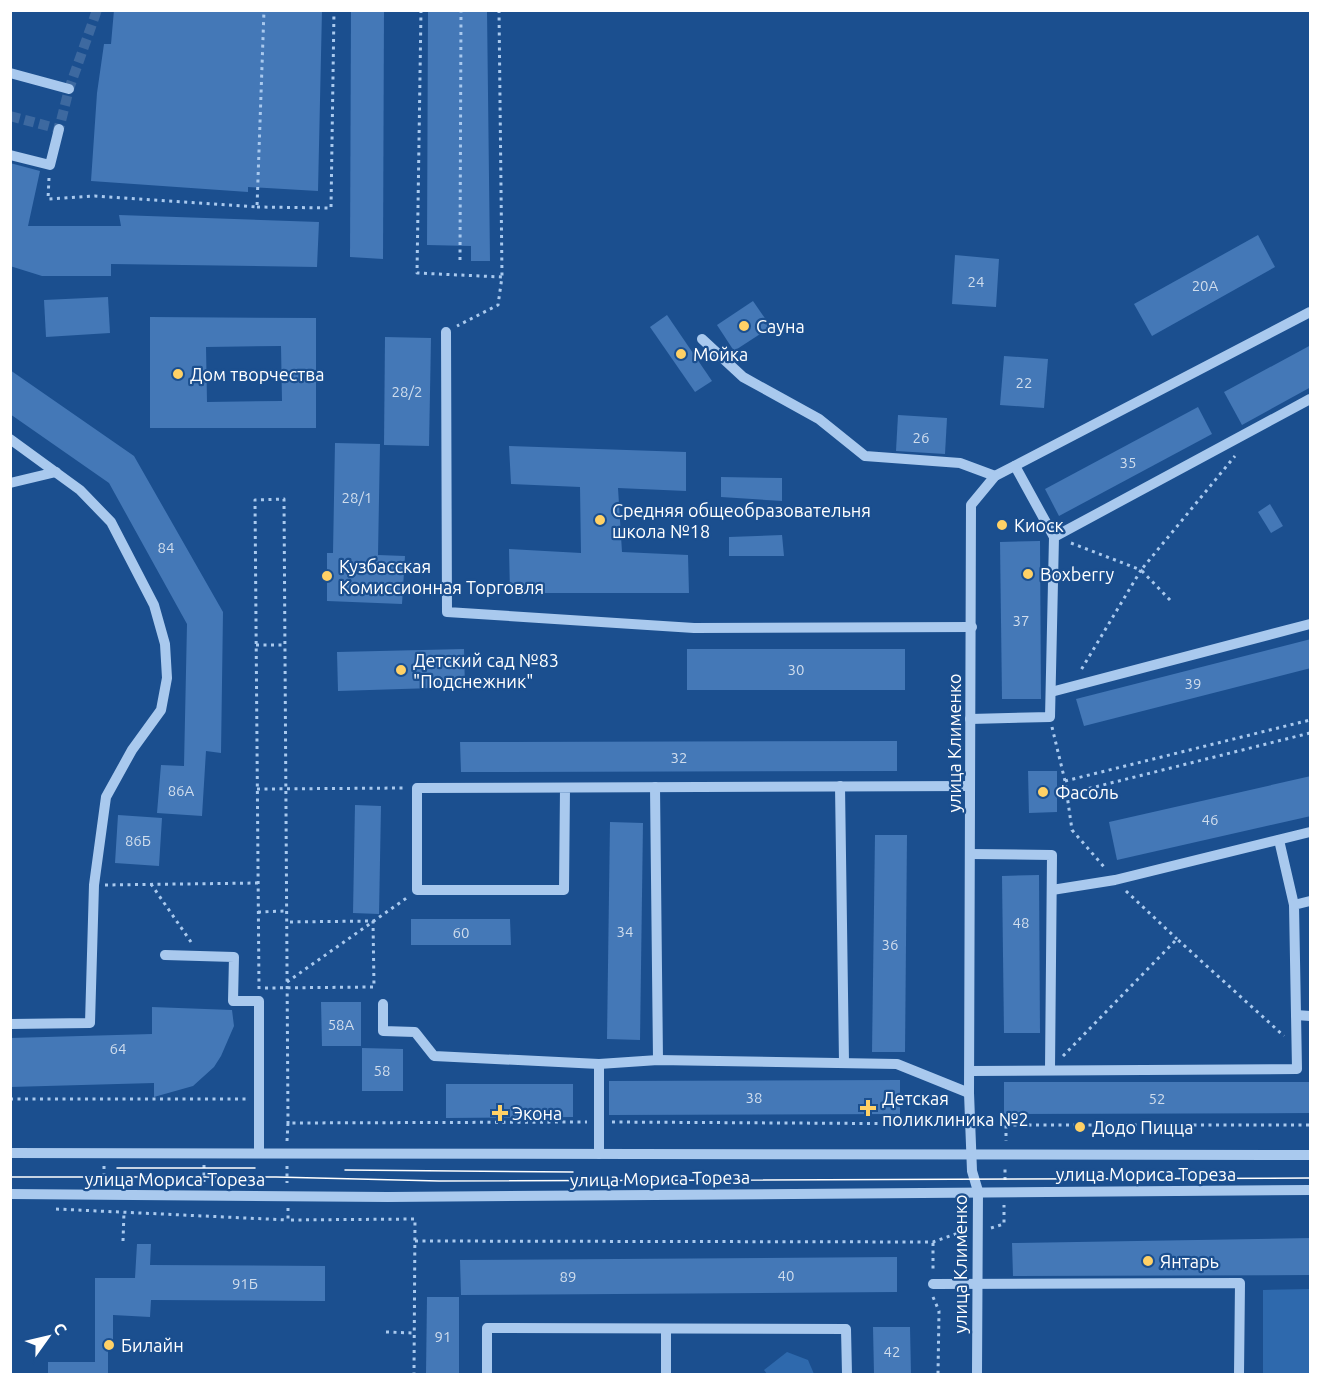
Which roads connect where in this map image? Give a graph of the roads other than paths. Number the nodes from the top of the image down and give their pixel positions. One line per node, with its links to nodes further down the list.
1 (10, 73): 2 (street)
2 (69, 89)
3 (59, 129): 4 (street)
4 (10, 155)
5 (1311, 312): 10 (street, улица Клименко)
6 (446, 332): 16 (street)
7 (702, 339): 12 (street)
8 (1311, 399): 14 (street)
9 (10, 439): 11 (street)
10 (1015, 466): 12 (street, улица Клименко); 14 (street)
11 (56, 472): 13 (street); 33 (street)
12 (995, 476): 16 (street, улица Клименко)
13 (10, 483)
14 (1054, 537): 17 (street)
15 (1311, 624): 17 (street)
16 (972, 627): 18 (street, улица Клименко)
17 (1051, 692): 18 (street)
18 (970, 719): 20 (street, улица Клименко)
19 (840, 786): 20 (street); 21 (street); 35 (street)
20 (970, 786): 25 (street, улица Клименко)
21 (655, 787): 22 (street); 34 (street)
22 (565, 788): 22 (street)
23 (1311, 832): 24 (street)
24 (1280, 840): 26 (street); 28 (street)
25 (970, 854): 26 (street); 38 (street, улица Клименко)
26 (1052, 890): 37 (street)
27 (1311, 901): 28 (street)
28 (1294, 905): 31 (street)
29 (165, 955): 41 (street)
30 (383, 1004): 36 (street)
31 (1296, 1015): 32 (street); 37 (street)
32 (1311, 1016)
33 (10, 1024)
34 (658, 1060): 35 (street); 36 (street)
35 (844, 1062): 39 (street)
36 (599, 1064): 42 (street)
37 (1050, 1070): 38 (street)
38 (970, 1071): 39 (street, улица Клименко)
39 (969, 1092): 43 (street, улица Клименко)
40 (10, 1153): 41 (street, улица Мориса Тореза)
41 (259, 1153): 42 (street, улица Мориса Тореза)
42 (599, 1154): 43 (street, улица Мориса Тореза)
43 (970, 1155): 44 (street, улица Мориса Тореза); 46 (street, улица Клименко)
44 (1311, 1155)
45 (1311, 1190): 46 (street, улица Мориса Тореза)
46 (978, 1191): 47 (street, улица Мориса Тореза); 49 (street, улица Клименко)
47 (10, 1194)
48 (933, 1284): 49 (street)
49 (978, 1284): 54 (street, улица Клименко); 55 (street)
50 (666, 1329): 51 (street); 52 (street); 53 (street)
51 (487, 1374)
52 (666, 1374)
53 (846, 1374)
54 (977, 1374)
55 (1239, 1374)

